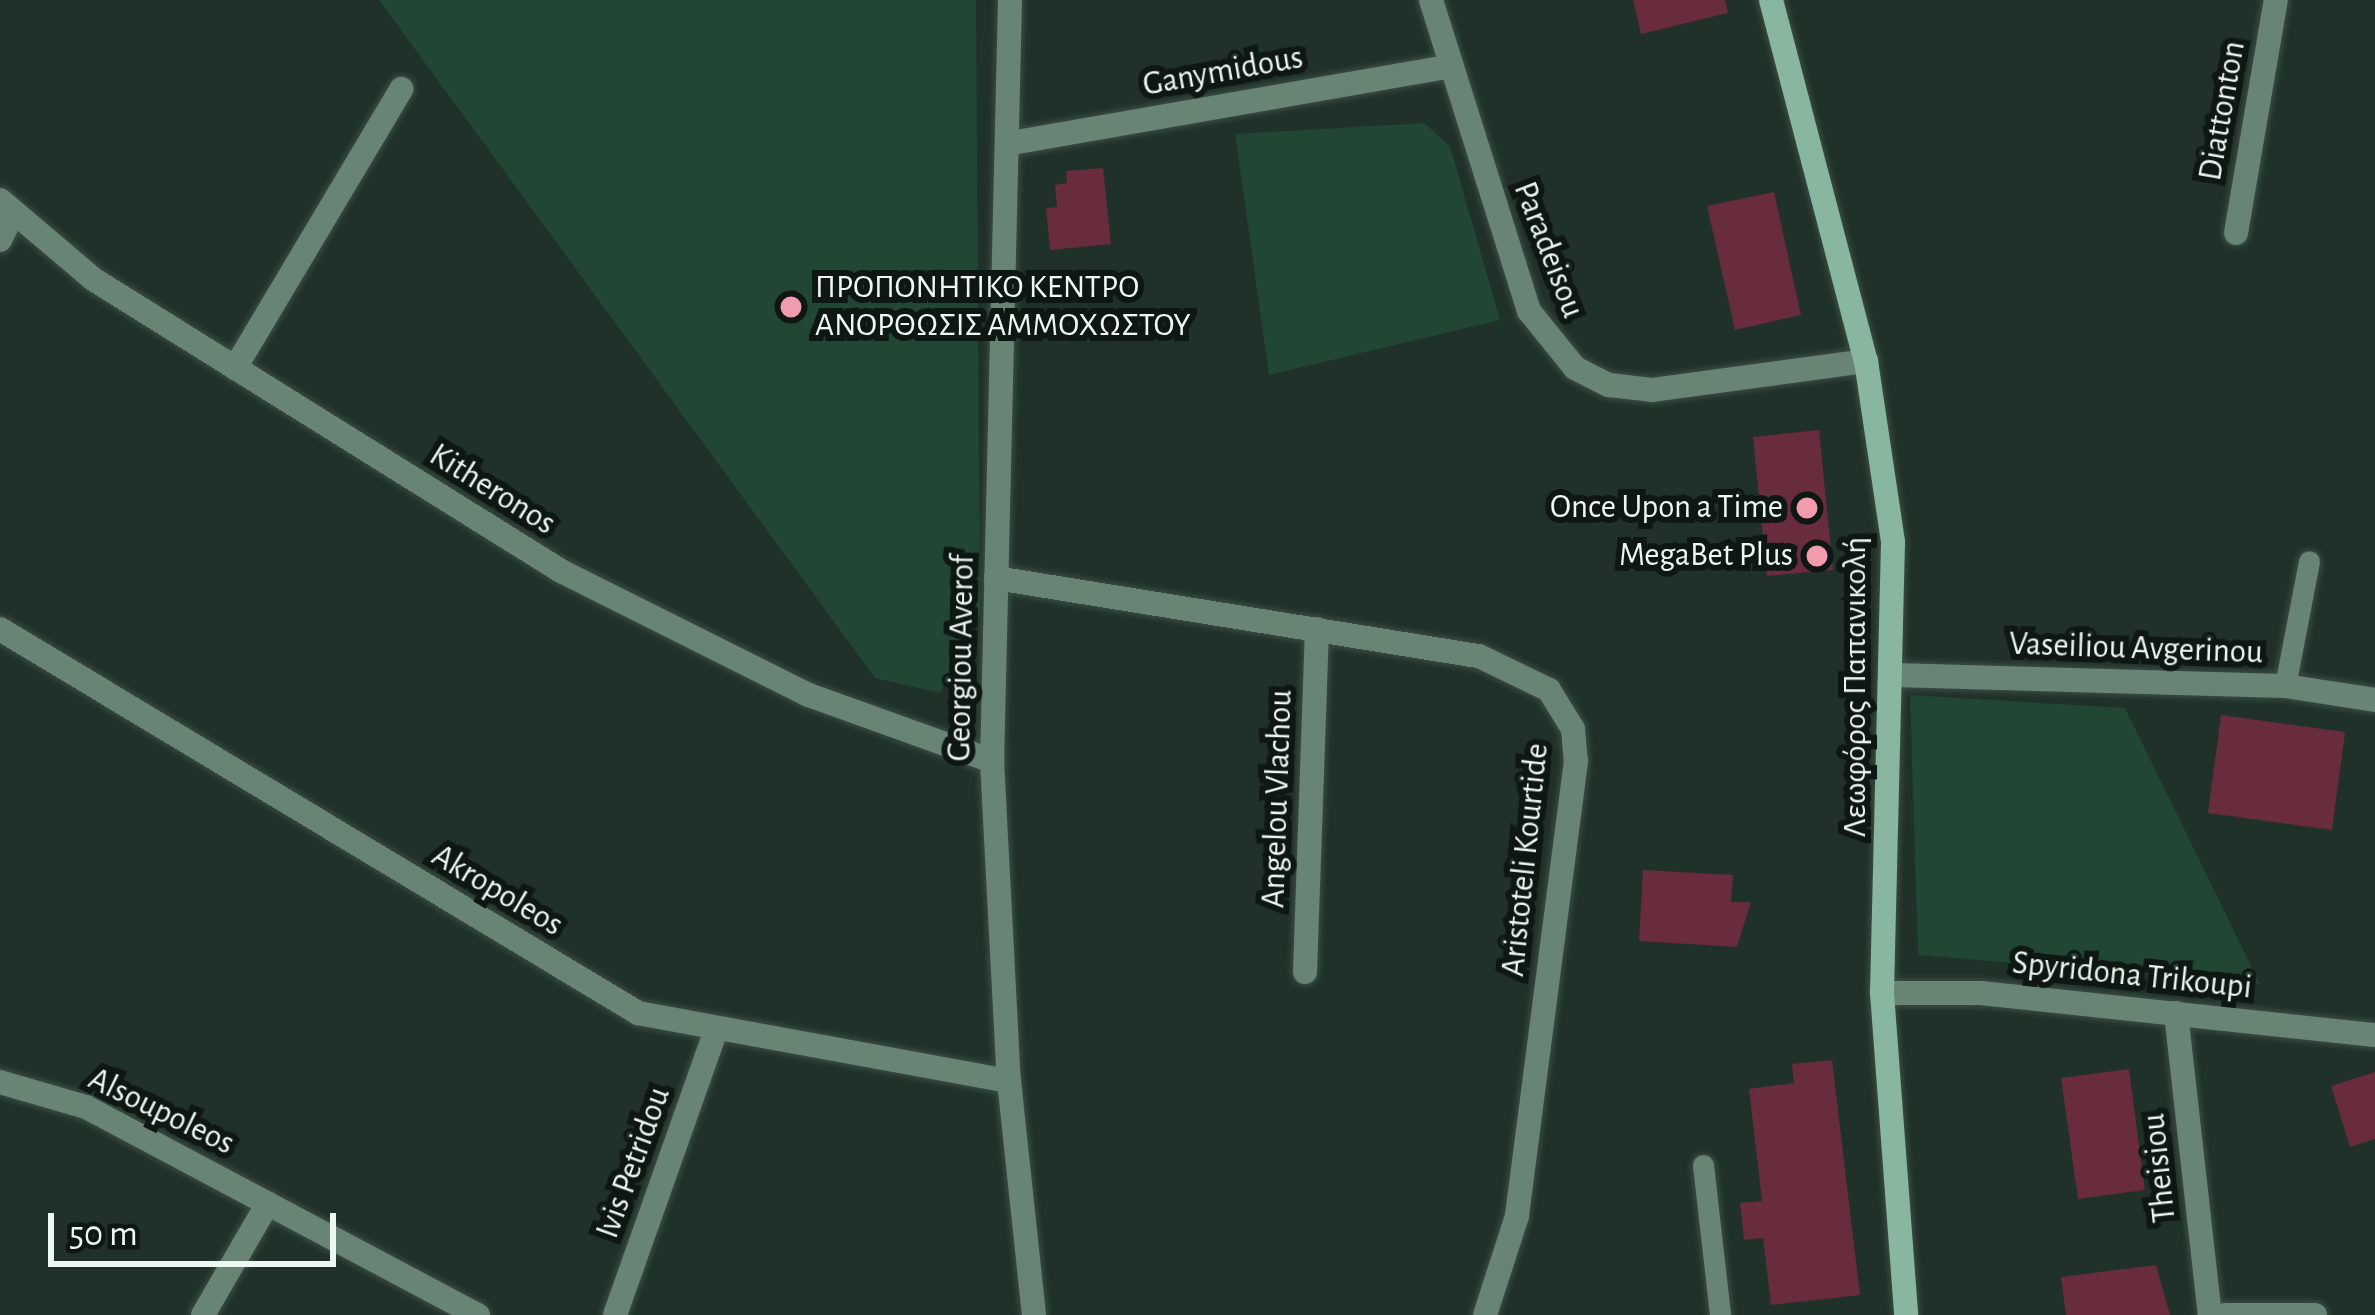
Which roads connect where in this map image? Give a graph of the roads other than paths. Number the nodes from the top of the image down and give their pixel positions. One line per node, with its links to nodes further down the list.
1 (1010, 0): 7 (street, Georgiou Averof)
2 (1431, 0): 5 (street, Paradeisou)
3 (1771, 0): 11 (street, Λεωφόρος Παπανικολή)
4 (2276, 0): 9 (street, Diattonton)
5 (1447, 67): 7 (street, Ganymidous); 11 (street, Paradeisou)
6 (401, 89): 12 (street)
7 (1011, 143): 14 (street, Georgiou Averof)
8 (6, 206): 10 (street); 12 (street, Kitheronos)
9 (2236, 232)
10 (0, 241)
11 (1866, 361): 17 (street, Λεωφόρος Παπανικολή)
12 (235, 368): 20 (street, Kitheronos)
13 (2309, 561): 18 (lane)
14 (996, 578): 16 (street, Aristoteli Kourtide); 20 (street, Georgiou Averof)
15 (0, 629): 24 (street, Akropoleos)
16 (1317, 629): 21 (street, Angelou Vlachou); 34 (street, Aristoteli Kourtide)
17 (1894, 675): 18 (street, Vaseiliou Avgerinou); 22 (street, Λεωφόρος Παπανικολή)
18 (2285, 686): 19 (street, Vaseiliou Avgerinou)
19 (2375, 700)
20 (992, 761): 26 (street, Georgiou Averof)
21 (1305, 971)
22 (1882, 993): 23 (street, Spyridona Trikoupi); 36 (street, Λεωφόρος Παπανικολή)
23 (2176, 1013): 25 (street, Spyridona Trikoupi); 37 (street, Theisiou)
24 (715, 1032): 26 (street, Akropoleos); 32 (street, Ivis Petridou)
25 (2375, 1035)
26 (1009, 1081): 33 (street, Georgiou Averof)
27 (0, 1082): 29 (street, Alsoupoleos)
28 (1702, 1165): 35 (lane)
29 (268, 1203): 30 (street); 31 (street, Alsoupoleos)
30 (203, 1315)
31 (478, 1315)
32 (615, 1315)
33 (1034, 1315)
34 (1485, 1315)
35 (1720, 1315)
36 (1906, 1315)
37 (2210, 1315)
38 (2225, 1315): 39 (street)
39 (2315, 1315)

